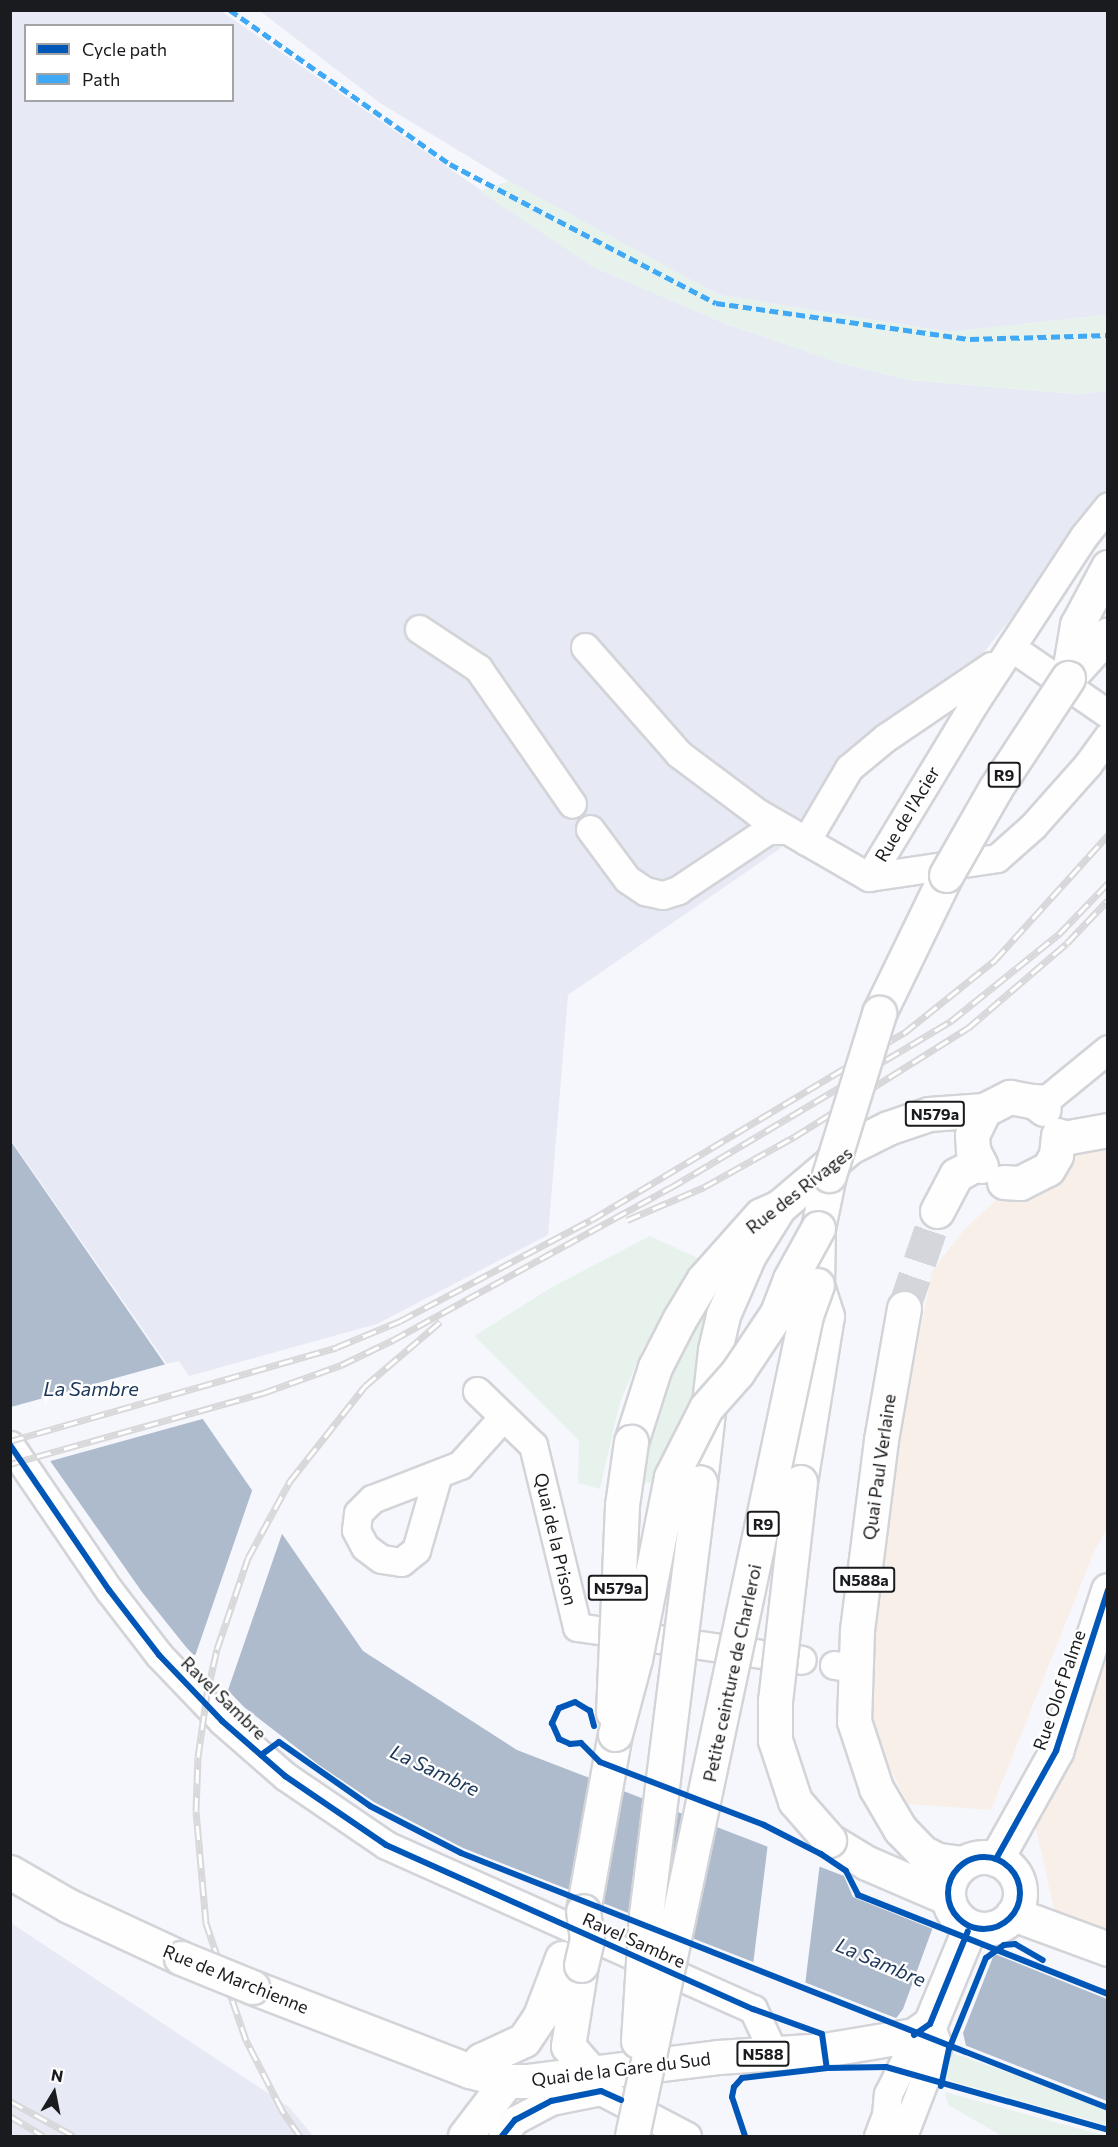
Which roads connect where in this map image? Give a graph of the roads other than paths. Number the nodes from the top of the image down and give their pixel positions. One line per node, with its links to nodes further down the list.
1 (1107, 506): 6 (street, Rue de l'Acier)
2 (1107, 567): 4 (main road)
3 (419, 629): 9 (street)
4 (1097, 632): 20 (main road, Petite ceinture de Charleroi / R9, bridge)
5 (585, 647): 11 (street)
6 (1008, 651): 7 (street); 11 (street); 12 (street, Rue de l'Acier)
7 (1107, 714)
8 (1107, 736): 12 (street, Rue de l'Acier)
9 (572, 804)
10 (590, 829): 11 (street)
11 (797, 836): 12 (street)
12 (869, 877)
13 (1107, 1049): 15 (street)
14 (984, 1110): 15 (main road); 17 (main road); 18 (main road, Rue des Rivages / N579a)
15 (1045, 1120): 16 (main road); 17 (main road)
16 (1107, 1130)
17 (988, 1170): 19 (main road)
18 (779, 1206): 29 (main road, Rue des Rivages / N579a, bridge); 42 (main road, bridge)
19 (937, 1211)
20 (818, 1228): 21 (main road, Petite ceinture de Charleroi / R9); 29 (main road, bridge)
21 (817, 1285): 33 (main road, bridge); 42 (main road, Petite ceinture de Charleroi / R9, bridge)
22 (904, 1308): 31 (main road, Quai Paul Verlaine / N588a)
23 (477, 1391): 24 (street, Quai de la Prison)
24 (503, 1417): 26 (street); 28 (street, Quai de la Prison)
25 (10, 1445): 39 (street, Ravel Sambre)
26 (438, 1474)
27 (1107, 1590): 30 (main road, Rue Olof Palme)
28 (802, 1660)
29 (615, 1734): 37 (main road, N579a)
30 (996, 1859): 31 (main road, N588a); 34 (main road)
31 (963, 1863): 33 (main road)
32 (10, 1872): 40 (main road, Rue de Marchienne, bridge)
33 (948, 1898): 35 (main road)
34 (1013, 1914): 35 (main road); 36 (main road)
35 (969, 1929): 38 (main road)
36 (1107, 1949)
37 (572, 1962): 40 (main road, N579a); 42 (main road, N579a)
38 (927, 2035): 39 (main road, Quai de la Gare du Sud / N588); 43 (street)
39 (774, 2054): 42 (main road, Quai de la Gare du Sud / N588)
40 (470, 2071): 41 (main road, Rue de Marchienne); 44 (main road)
41 (507, 2081): 42 (main road, Quai de la Gare du Sud / N588); 44 (main road)
42 (616, 2084): 45 (street); 46 (main road, Petite ceinture de Charleroi / R9, bridge); 47 (street)
43 (900, 2130)
44 (466, 2135)
45 (502, 2136)
46 (632, 2136)
47 (687, 2136)

